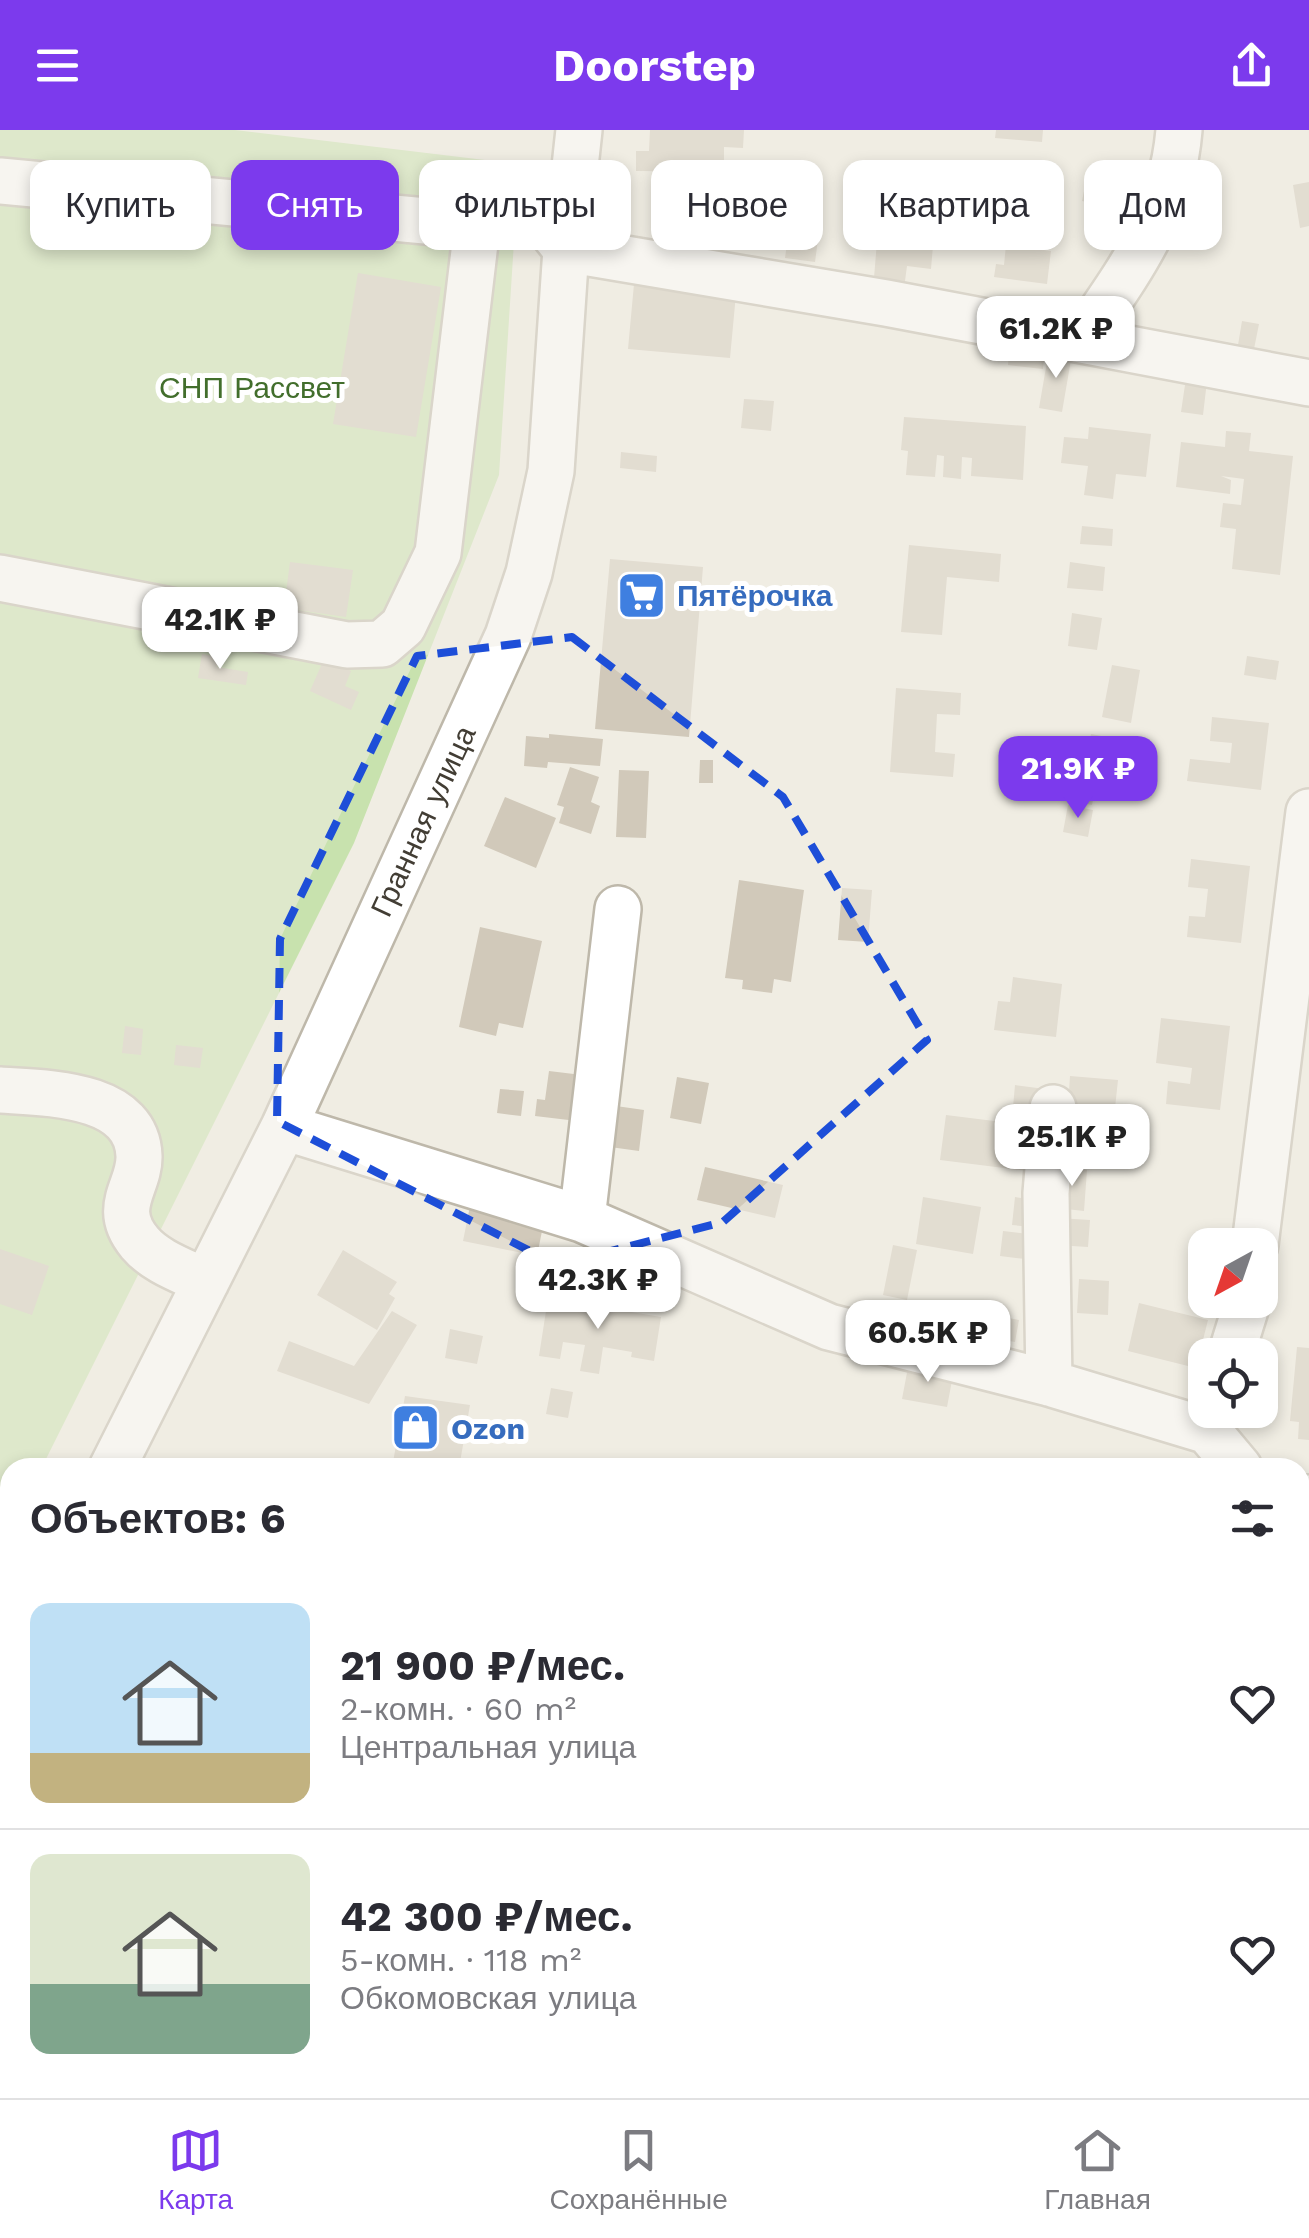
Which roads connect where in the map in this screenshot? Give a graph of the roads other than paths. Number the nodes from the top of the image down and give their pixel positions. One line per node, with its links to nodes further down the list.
1 (579, 130): 3 (street, Гранная улица)
2 (1179, 130): 9 (street)
3 (576, 160)
4 (0, 181): 5 (street)
5 (419, 220)
6 (474, 250): 11 (street)
7 (566, 250): 16 (street, Гранная улица)
8 (577, 250): 9 (street)
9 (1082, 340): 10 (street)
10 (1305, 377)
11 (0, 578)
12 (1309, 812): 18 (street)
13 (618, 908): 17 (street)
14 (0, 1090): 19 (street)
15 (1053, 1108): 20 (street)
16 (284, 1127): 17 (street); 19 (street, Гранная улица)
17 (582, 1219): 20 (street)
18 (1257, 1228)
19 (206, 1282): 23 (street, Гранная улица)
20 (1049, 1383): 21 (street)
21 (1188, 1415)
22 (1216, 1428): 24 (street)
23 (117, 1458)
24 (1233, 1458)

